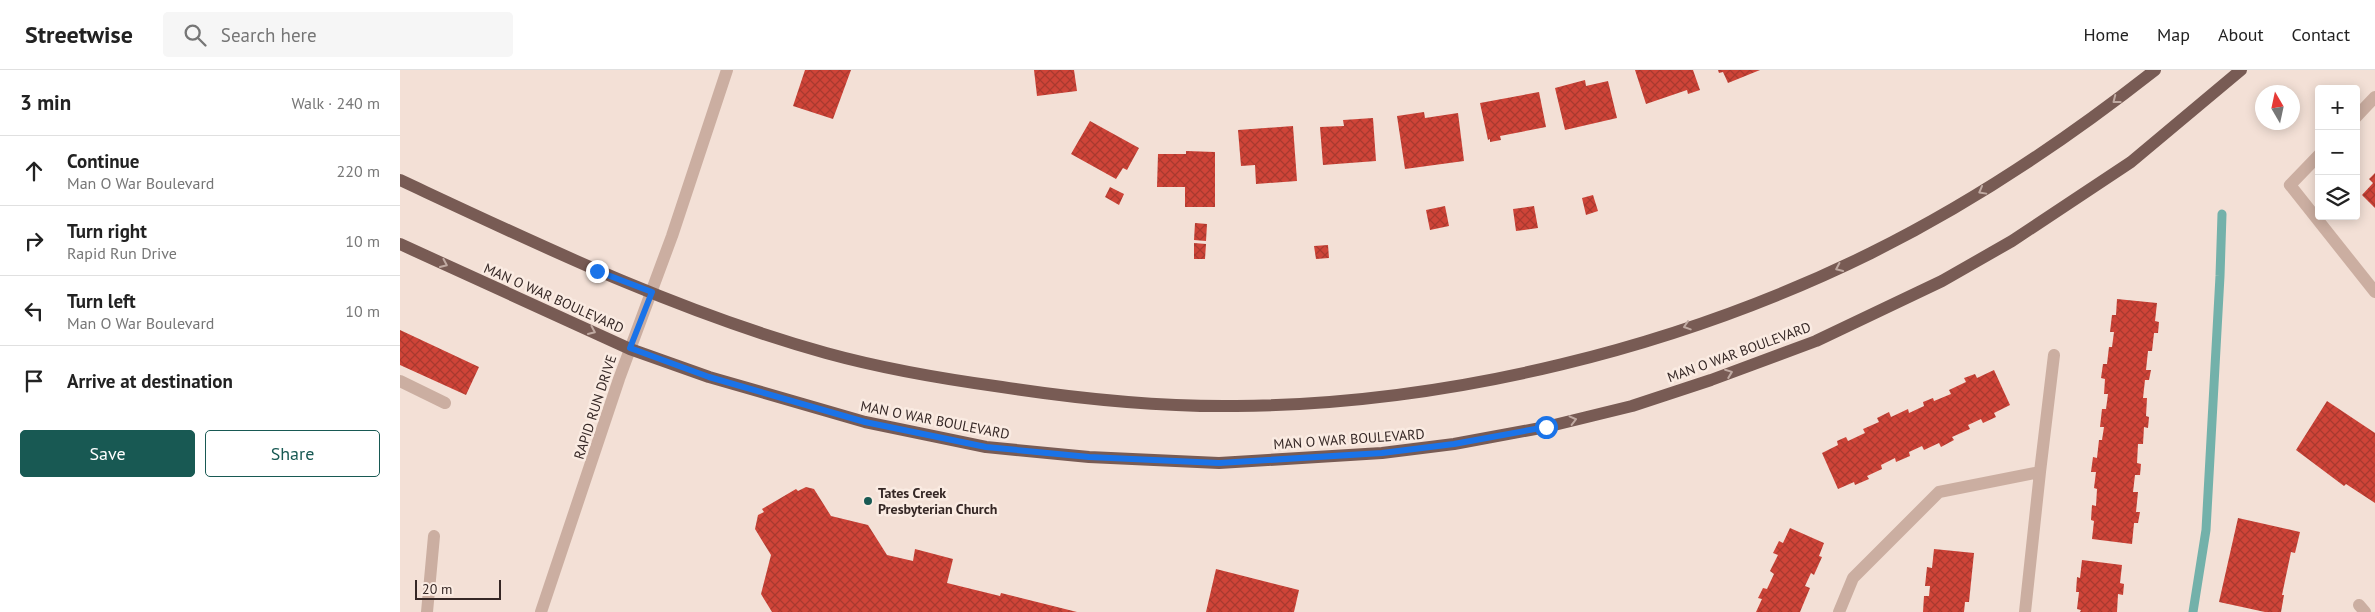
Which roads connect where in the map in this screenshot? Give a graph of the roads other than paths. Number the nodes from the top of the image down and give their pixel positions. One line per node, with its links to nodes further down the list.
1 (727, 70): 9 (street, RAPID RUN DRIVE)
2 (2155, 70): 9 (main road, one-way to 9)
3 (2241, 70): 11 (main road, MAN O WAR BOULEVARD, one-way to 3)
4 (2375, 98): 5 (street)
5 (2360, 113)
6 (2315, 160): 10 (street)
7 (400, 180): 9 (main road)
8 (400, 244): 11 (main road, MAN O WAR BOULEVARD, one-way to 11)
9 (652, 292): 11 (street, RAPID RUN DRIVE)
10 (2375, 292)
11 (630, 348): 18 (street, RAPID RUN DRIVE)
12 (2054, 355): 15 (street)
13 (400, 381): 14 (street)
14 (445, 402)
15 (2040, 472): 19 (street); 20 (street)
16 (434, 536): 17 (street)
17 (427, 612)
18 (541, 612)
19 (1839, 612)
20 (2026, 612)

